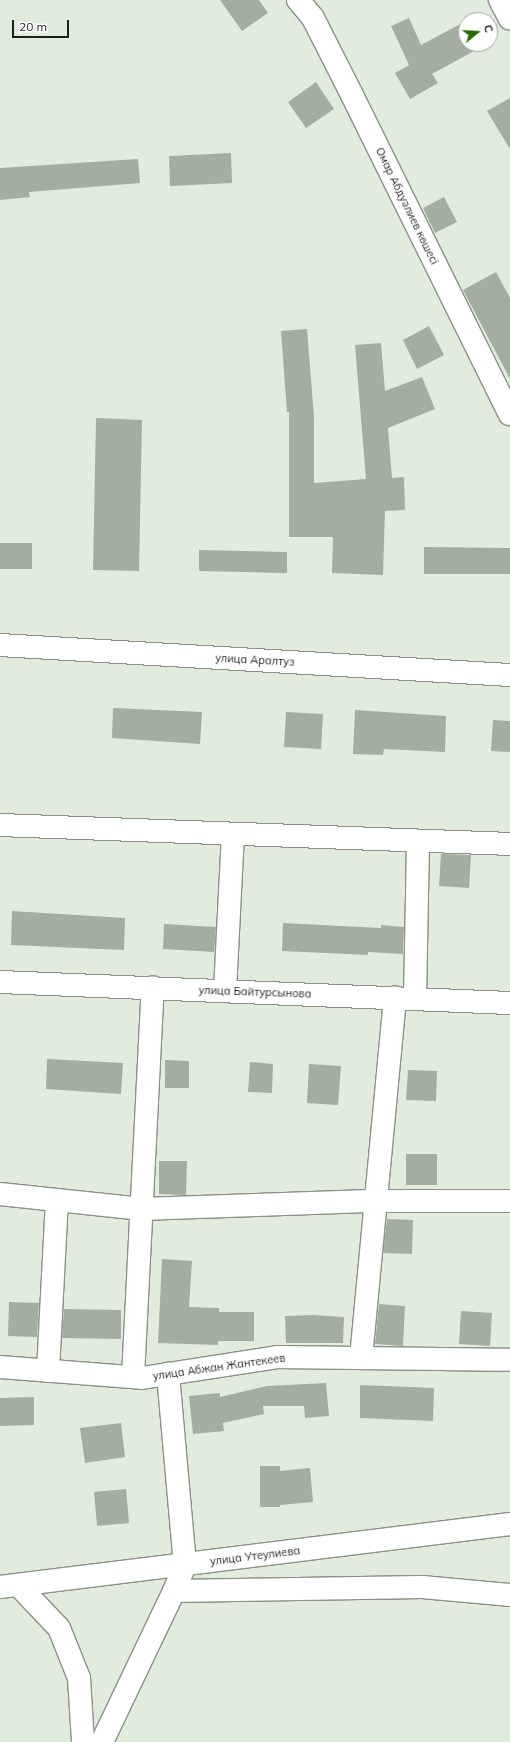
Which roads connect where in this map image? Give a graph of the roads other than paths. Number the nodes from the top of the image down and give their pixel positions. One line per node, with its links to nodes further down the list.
1 (298, 0): 4 (street, Омар Абдуәлиев көшесі)
2 (500, 0): 3 (street)
3 (510, 19)
4 (510, 414)
5 (0, 645): 6 (street, улица Аралтуз)
6 (510, 675)
7 (0, 825): 8 (street)
8 (233, 834): 9 (street); 13 (street)
9 (418, 841): 10 (street); 14 (street)
10 (510, 844)
11 (0, 982): 12 (street, улица Байтурсынова)
12 (153, 988): 13 (street, улица Байтурсынова); 20 (street)
13 (225, 991): 14 (street, улица Байтурсынова)
14 (405, 999): 15 (street, улица Байтурсынова); 19 (street)
15 (510, 1003)
16 (0, 1194): 17 (street)
17 (57, 1200): 20 (street); 24 (street)
18 (510, 1200): 19 (street)
19 (376, 1202): 20 (street); 21 (street)
20 (142, 1209): 26 (street)
21 (361, 1358): 22 (street, улица Абжан Жантекеев); 25 (street, улица Абжан Жантекеев)
22 (510, 1360)
23 (0, 1367): 24 (street, улица Абжан Жантекеев)
24 (48, 1370): 26 (street, улица Абжан Жантекеев)
25 (168, 1374): 26 (street, улица Абжан Жантекеев); 28 (street)
26 (133, 1377)
27 (510, 1524): 28 (street, улица Утеулиева)
28 (185, 1565): 29 (street, улица Утеулиева); 30 (street)
29 (9, 1586): 32 (street)
30 (174, 1591): 31 (street); 33 (street)
31 (510, 1595)
32 (83, 1742)
33 (102, 1742)

